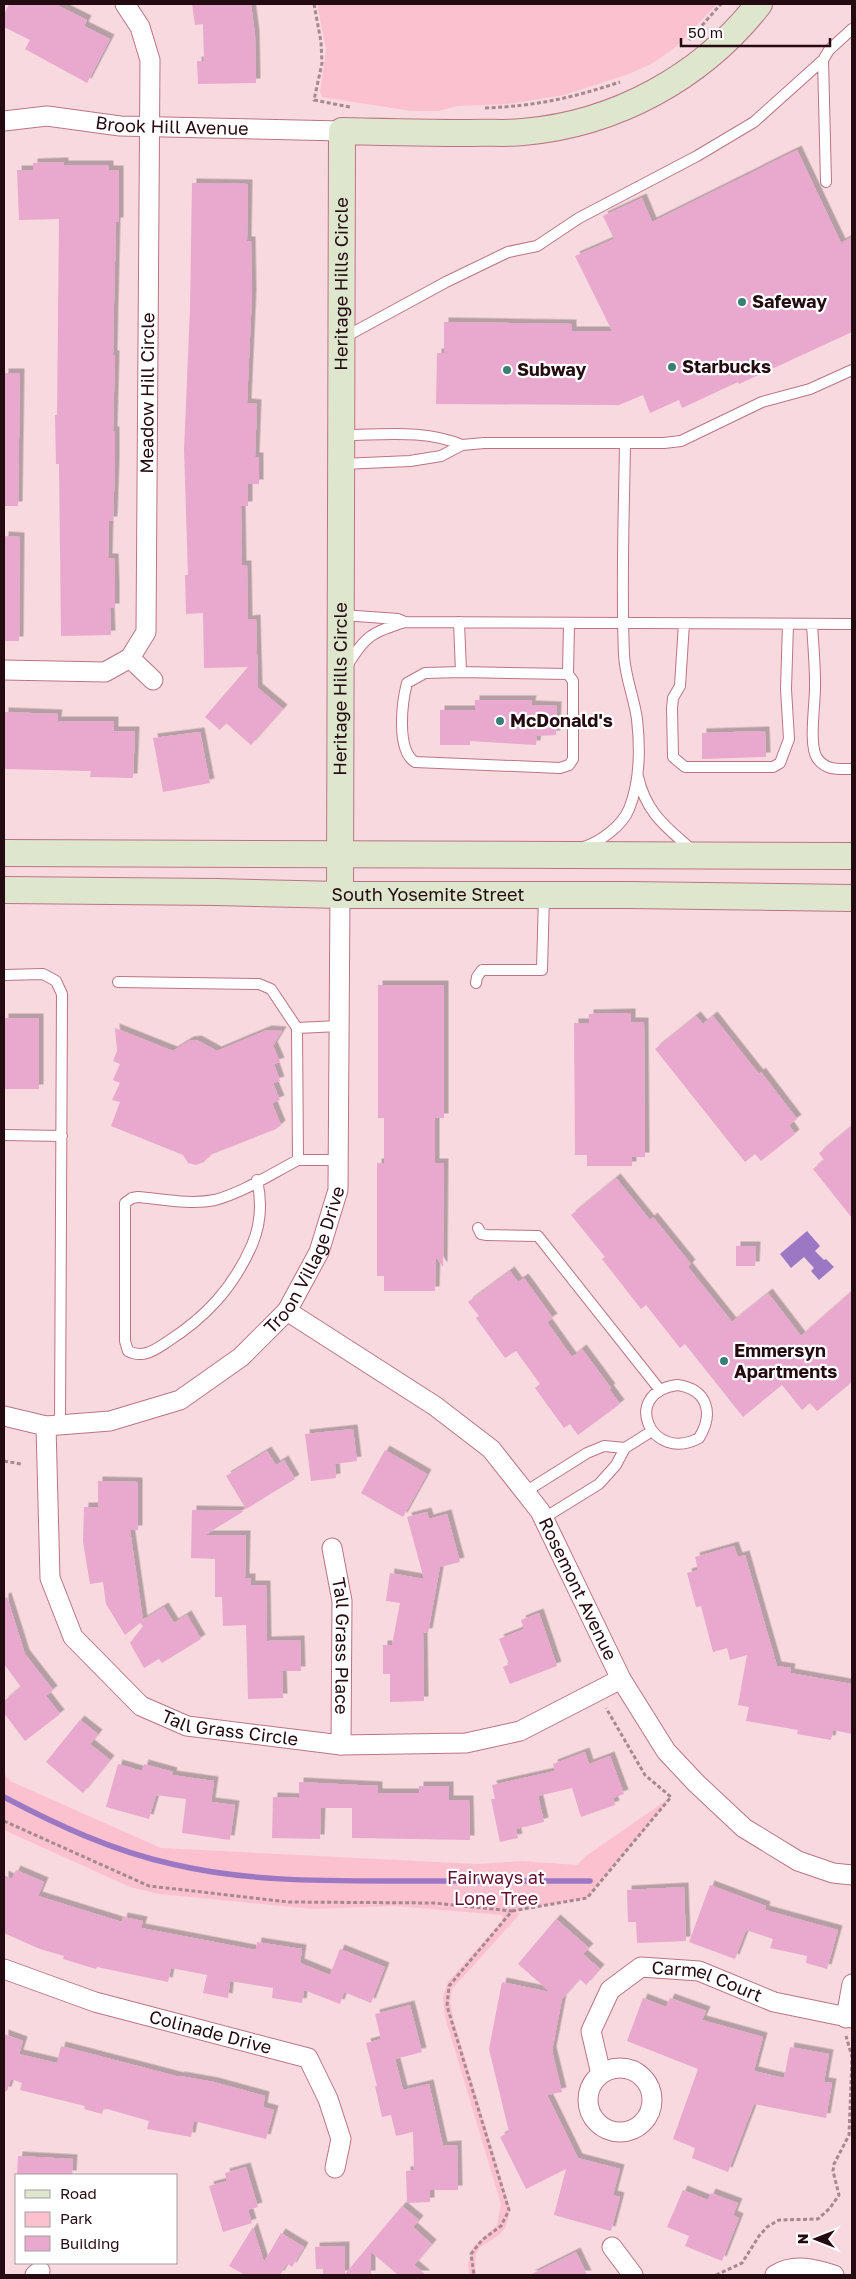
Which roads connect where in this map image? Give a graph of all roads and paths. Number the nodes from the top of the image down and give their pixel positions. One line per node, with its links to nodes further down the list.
1 (125, 4): 12 (street, Meadow Hill Circle)
2 (314, 4): 9 (path)
3 (721, 4): 6 (path)
4 (760, 4): 13 (main road)
5 (852, 29): 7 (lane)
6 (682, 46)
7 (823, 60): 14 (lane); 15 (lane)
8 (626, 80): 10 (path)
9 (359, 108)
10 (481, 108)
11 (4, 121): 12 (street, Brook Hill Avenue)
12 (150, 125): 13 (street, Brook Hill Avenue); 30 (street, Meadow Hill Circle)
13 (342, 131): 15 (main road, Heritage Hills Circle)
14 (826, 182)
15 (341, 339): 17 (main road, Heritage Hills Circle)
16 (852, 370): 18 (lane)
17 (340, 435): 19 (lane); 20 (main road, Heritage Hills Circle)
18 (625, 443): 19 (lane); 25 (lane)
19 (462, 445): 20 (lane)
20 (340, 464): 21 (main road, Heritage Hills Circle)
21 (340, 614): 22 (lane); 35 (main road, Heritage Hills Circle)
22 (406, 622): 23 (lane); 35 (lane)
23 (458, 622): 24 (lane); 32 (lane)
24 (569, 623): 25 (lane); 33 (lane)
25 (623, 623): 26 (lane); 37 (lane)
26 (684, 623): 27 (lane); 27 (lane)
27 (788, 624): 28 (lane)
28 (812, 624): 29 (lane); 36 (lane)
29 (852, 624)
30 (130, 658): 31 (street, Meadow Hill Circle); 34 (street)
31 (4, 670)
32 (462, 672): 33 (lane); 33 (lane)
33 (568, 674)
34 (153, 680)
35 (340, 681): 39 (main road, Heritage Hills Circle)
36 (852, 769)
37 (637, 772): 40 (lane); 41 (lane)
38 (4, 853): 39 (main road)
39 (341, 853): 40 (main road); 44 (main road, Heritage Hills Circle)
40 (562, 854): 41 (main road)
41 (704, 855): 42 (main road)
42 (852, 856)
43 (4, 890): 44 (main road, South Yosemite Street)
44 (340, 895): 45 (main road, South Yosemite Street); 50 (street, Troon Village Drive)
45 (544, 895): 46 (main road, South Yosemite Street); 49 (lane)
46 (852, 898)
47 (4, 975): 53 (lane)
48 (118, 982): 51 (lane)
49 (476, 983)
50 (339, 1026): 51 (lane); 55 (street, Troon Village Drive)
51 (297, 1028): 54 (lane)
52 (4, 1135): 53 (lane)
53 (62, 1136): 61 (lane)
54 (298, 1160): 55 (lane); 56 (lane)
55 (338, 1160): 58 (street, Troon Village Drive)
56 (258, 1180): 56 (lane)
57 (478, 1228): 59 (lane)
58 (287, 1311): 61 (street, Troon Village Drive); 66 (street, Rosemont Avenue)
59 (660, 1390): 62 (lane); 62 (lane)
60 (4, 1416): 61 (street, Troon Village Drive)
61 (53, 1425): 71 (street, Tall Grass Circle)
62 (652, 1430): 63 (lane)
63 (625, 1448): 66 (lane); 67 (lane)
64 (4, 1461): 65 (path)
65 (21, 1464)
66 (525, 1492): 67 (street, Rosemont Avenue)
67 (544, 1518): 69 (street, Rosemont Avenue)
68 (332, 1548): 71 (street, Tall Grass Place)
69 (621, 1679): 70 (street, Tall Grass Circle); 73 (street, Rosemont Avenue)
70 (597, 1691): 71 (street, Tall Grass Circle); 74 (path)
71 (341, 1745)
72 (4, 1821): 74 (path)
73 (852, 1875)
74 (512, 1911): 81 (path)
75 (4, 1969): 79 (street, Colinade Drive)
76 (852, 1984): 77 (street)
77 (849, 2018): 78 (street, Carmel Court); 83 (path)
78 (601, 2074)
79 (335, 2168)
80 (612, 2247): 82 (street)
81 (474, 2275)
82 (633, 2275)
83 (716, 2275)
84 (776, 2275): 85 (street)
85 (834, 2275)

